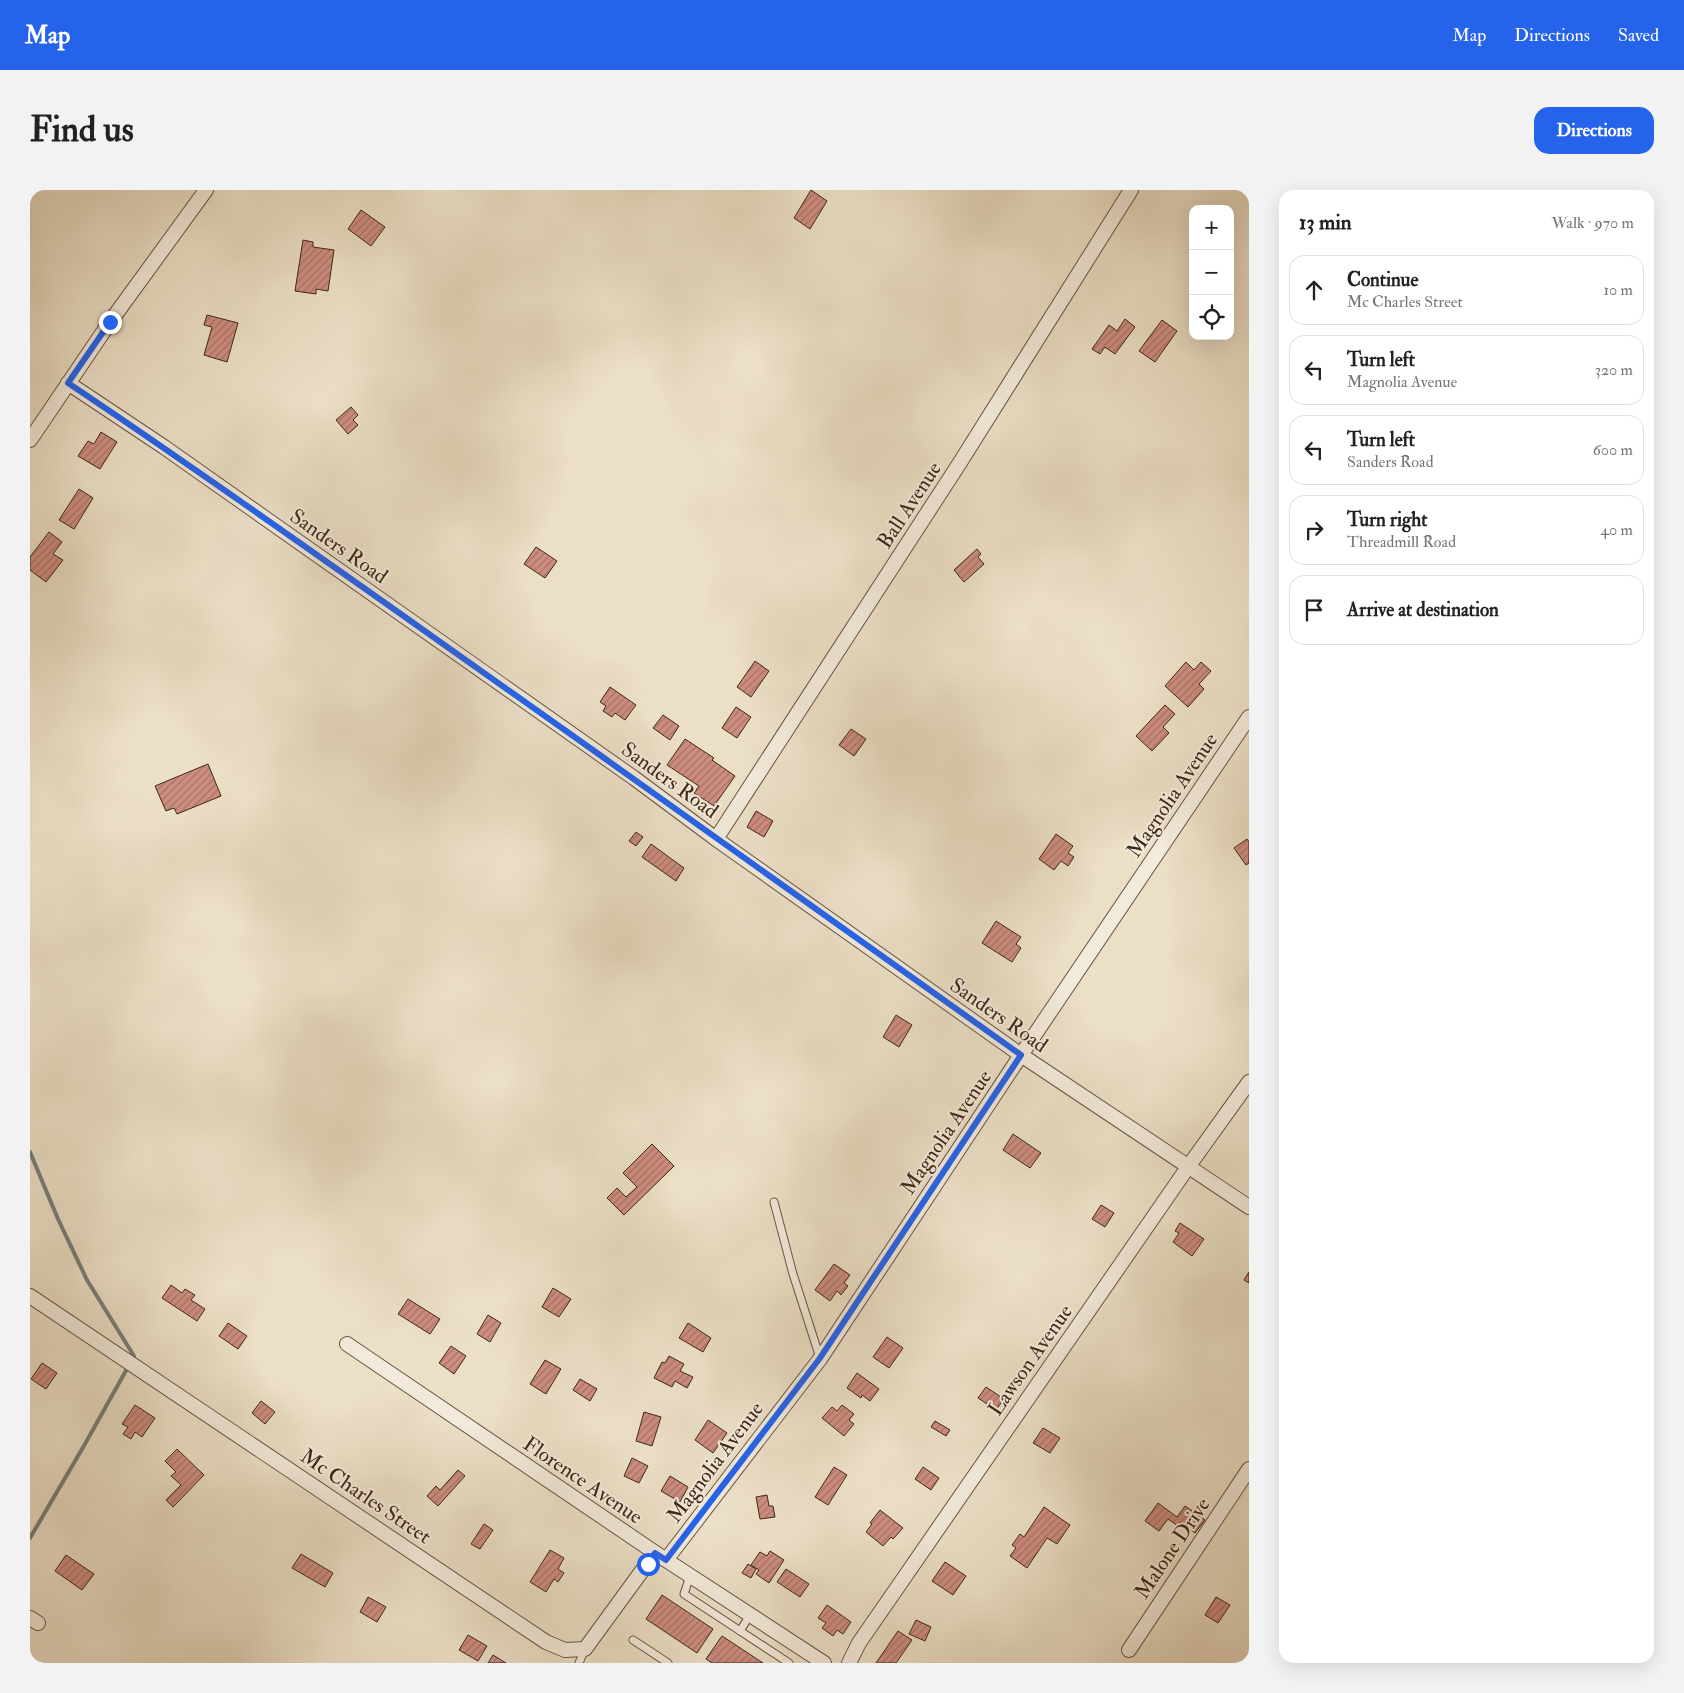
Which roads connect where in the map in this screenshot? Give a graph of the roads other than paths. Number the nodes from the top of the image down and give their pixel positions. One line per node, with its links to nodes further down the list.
1 (206, 190): 3 (street)
2 (1131, 190): 6 (street, Ball Avenue)
3 (68, 383): 4 (street); 6 (street, Sanders Road)
4 (30, 440)
5 (1249, 718): 7 (street, Magnolia Avenue)
6 (716, 838): 7 (street, Sanders Road)
7 (1021, 1055): 9 (street, Sanders Road); 14 (street, Magnolia Avenue)
8 (1249, 1082): 9 (street, Lawson Avenue)
9 (1188, 1167): 11 (street, Sanders Road); 28 (street, Lawson Avenue)
10 (774, 1202): 14 (lane)
11 (1249, 1207)
12 (30, 1296): 21 (street, Mc Charles Street)
13 (347, 1344): 16 (street, Florence Avenue)
14 (820, 1358): 16 (street, Magnolia Avenue)
15 (1249, 1469): 22 (street, Malone Drive)
16 (661, 1556): 17 (street, Florence Avenue); 21 (street)
17 (690, 1576): 18 (street, Florence Avenue); 19 (lane)
18 (750, 1615): 19 (lane); 23 (street, Florence Avenue)
19 (740, 1631): 26 (lane)
20 (632, 1640): 25 (lane)
21 (585, 1648): 24 (lane)
22 (1129, 1650)
23 (809, 1659): 27 (street, Florence Avenue)
24 (579, 1663)
25 (668, 1663)
26 (790, 1663)
27 (824, 1663)
28 (849, 1663)

